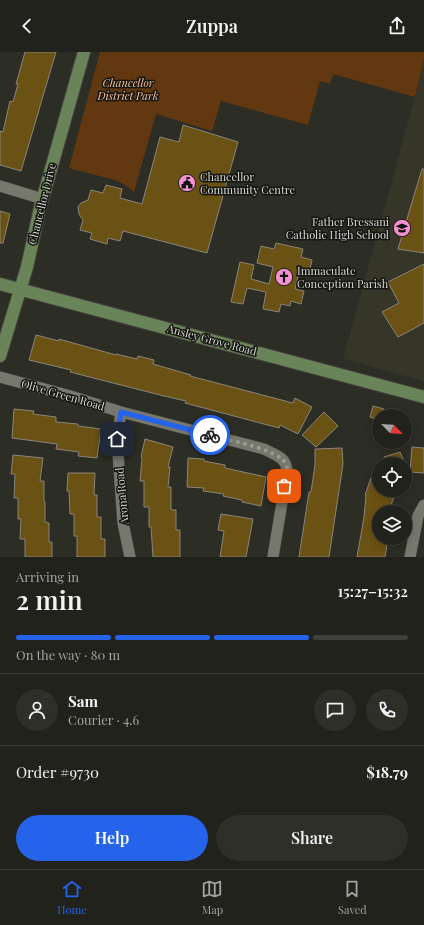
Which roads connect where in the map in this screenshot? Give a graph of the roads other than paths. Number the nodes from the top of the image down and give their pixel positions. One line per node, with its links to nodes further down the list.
1 (84, 52): 3 (street, Chancellor Drive)
2 (0, 186): 3 (street)
3 (43, 199): 5 (street, Chancellor Drive)
4 (0, 284): 5 (street, Ansley Grove Road)
5 (20, 289): 6 (street, Chancellor Drive); 8 (street, Ansley Grove Road)
6 (0, 356)
7 (0, 377): 9 (street, Olive Green Road)
8 (424, 397)
9 (121, 412): 11 (street, Arona Road); 12 (street, Olive Green Road)
10 (424, 505): 13 (street)
11 (130, 557)
12 (273, 557)
13 (410, 557)

